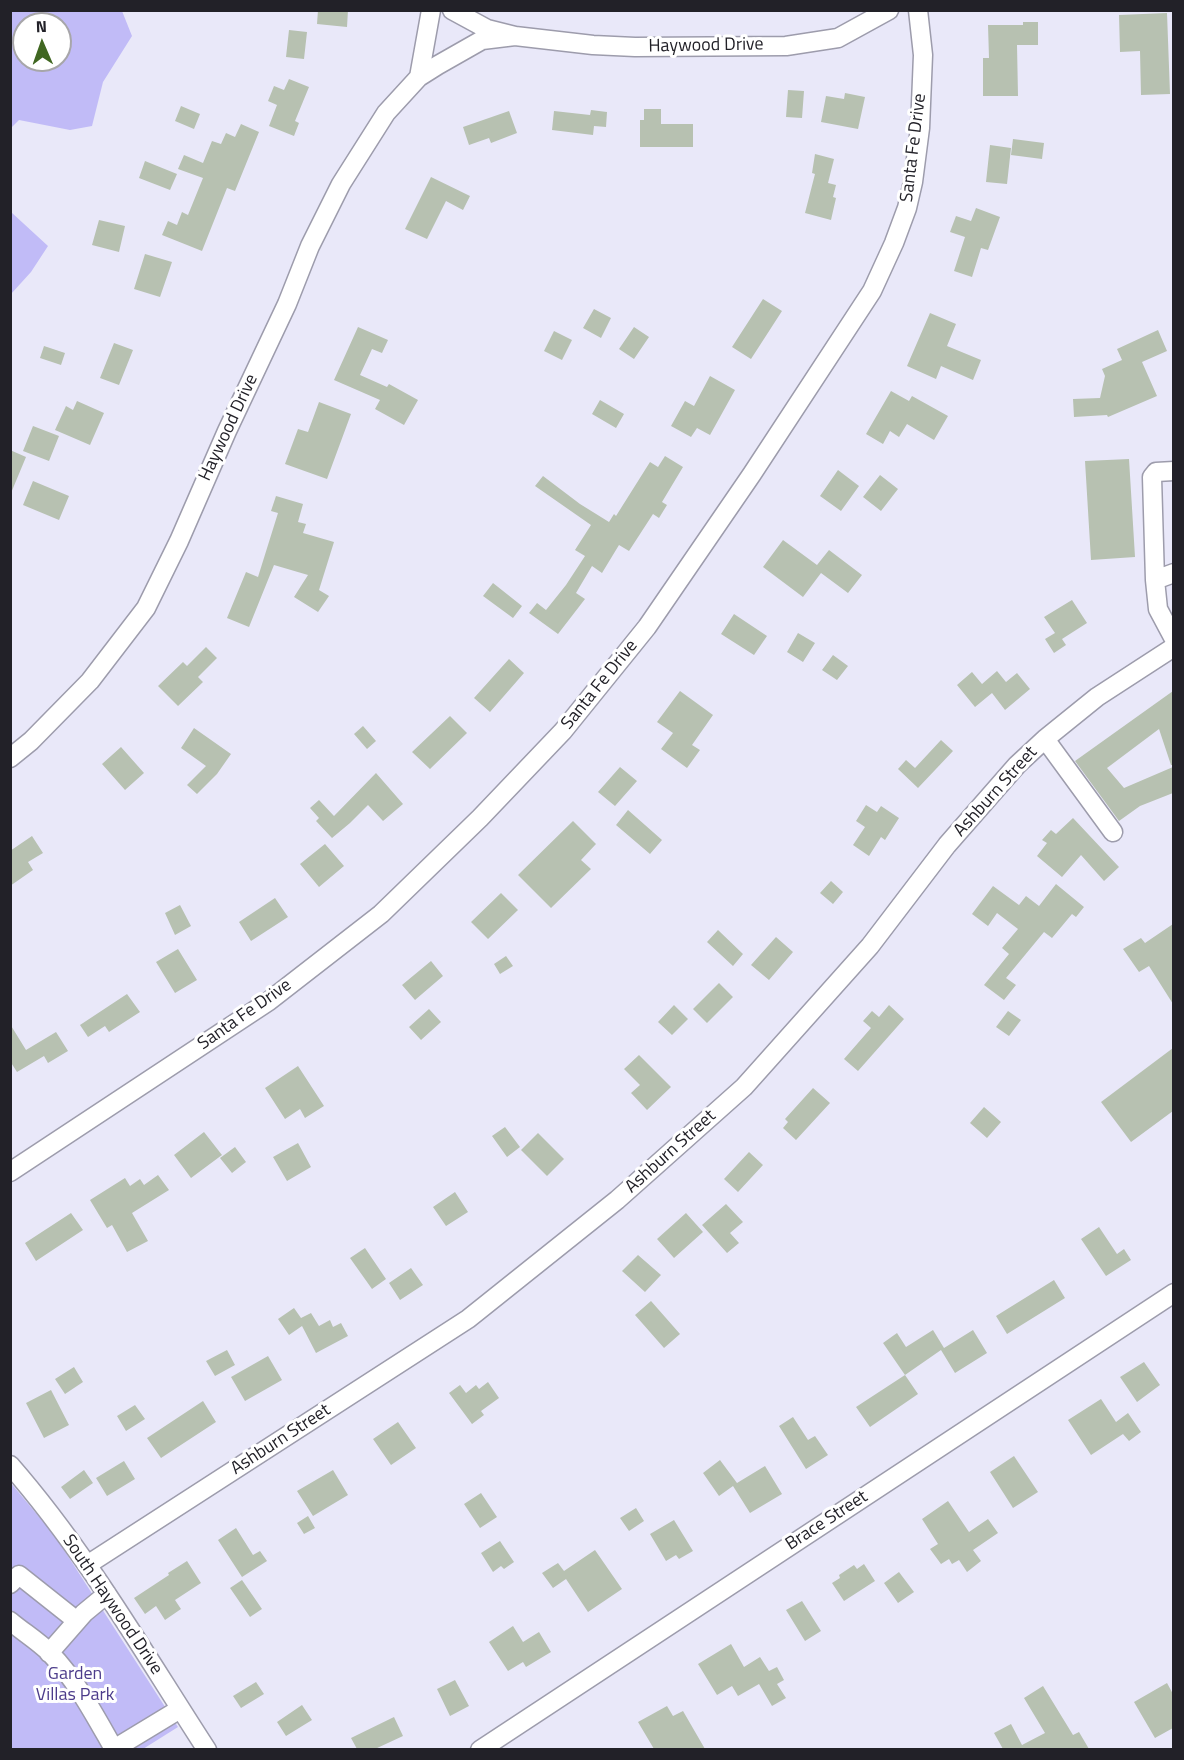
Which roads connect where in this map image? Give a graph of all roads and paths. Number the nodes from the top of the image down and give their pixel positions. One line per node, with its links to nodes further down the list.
1 (431, 10): 6 (street)
2 (452, 10): 5 (street, Haywood Drive)
3 (889, 10): 5 (street, Haywood Drive)
4 (918, 10): 15 (street, Santa Fe Drive)
5 (515, 36): 6 (street, Haywood Drive)
6 (419, 77): 13 (street, Haywood Drive)
7 (1173, 471): 9 (street)
8 (1173, 573): 9 (street)
9 (1155, 580): 10 (street)
10 (1173, 639)
11 (1173, 647): 12 (street, Ashburn Street)
12 (1045, 739): 14 (street); 18 (street, Ashburn Street)
13 (10, 758)
14 (1113, 832)
15 (10, 1172)
16 (1173, 1293): 26 (street, Brace Street)
17 (10, 1465): 18 (street, South Haywood Drive)
18 (87, 1565): 20 (street, South Haywood Drive)
19 (10, 1584): 22 (street)
20 (107, 1594): 22 (street); 24 (street, South Haywood Drive)
21 (10, 1621): 23 (street)
22 (77, 1621): 23 (street)
23 (49, 1653): 24 (street)
24 (180, 1709): 25 (street, South Haywood Drive)
25 (207, 1749)
26 (480, 1749)

